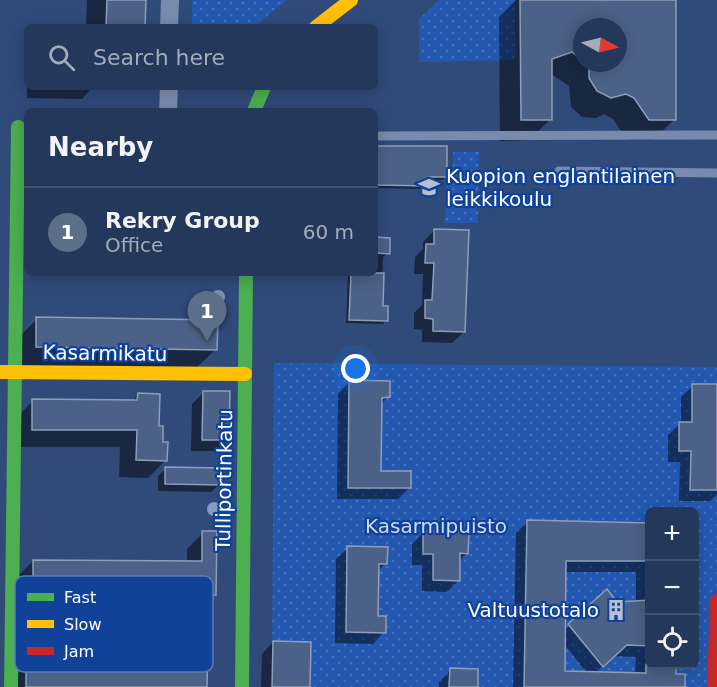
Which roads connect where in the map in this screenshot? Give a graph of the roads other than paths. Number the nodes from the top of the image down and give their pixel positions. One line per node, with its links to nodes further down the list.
1 (170, 0): 3 (street)
2 (351, 0): 4 (street)
3 (169, 24)
4 (320, 24)
5 (169, 90): 7 (street)
6 (263, 90): 8 (street)
7 (168, 108)
8 (255, 108)
9 (15, 128): 16 (street)
10 (717, 135): 11 (lane)
11 (378, 136)
12 (559, 171): 13 (lane)
13 (717, 173)
14 (246, 276): 17 (street, Tulliportinkatu)
15 (0, 372): 16 (street, Kasarmikatu)
16 (15, 372): 17 (street, Kasarmikatu); 19 (street)
17 (245, 374): 20 (street, Tulliportinkatu)
18 (717, 601): 21 (street)
19 (11, 687)
20 (242, 687)
21 (714, 687)

